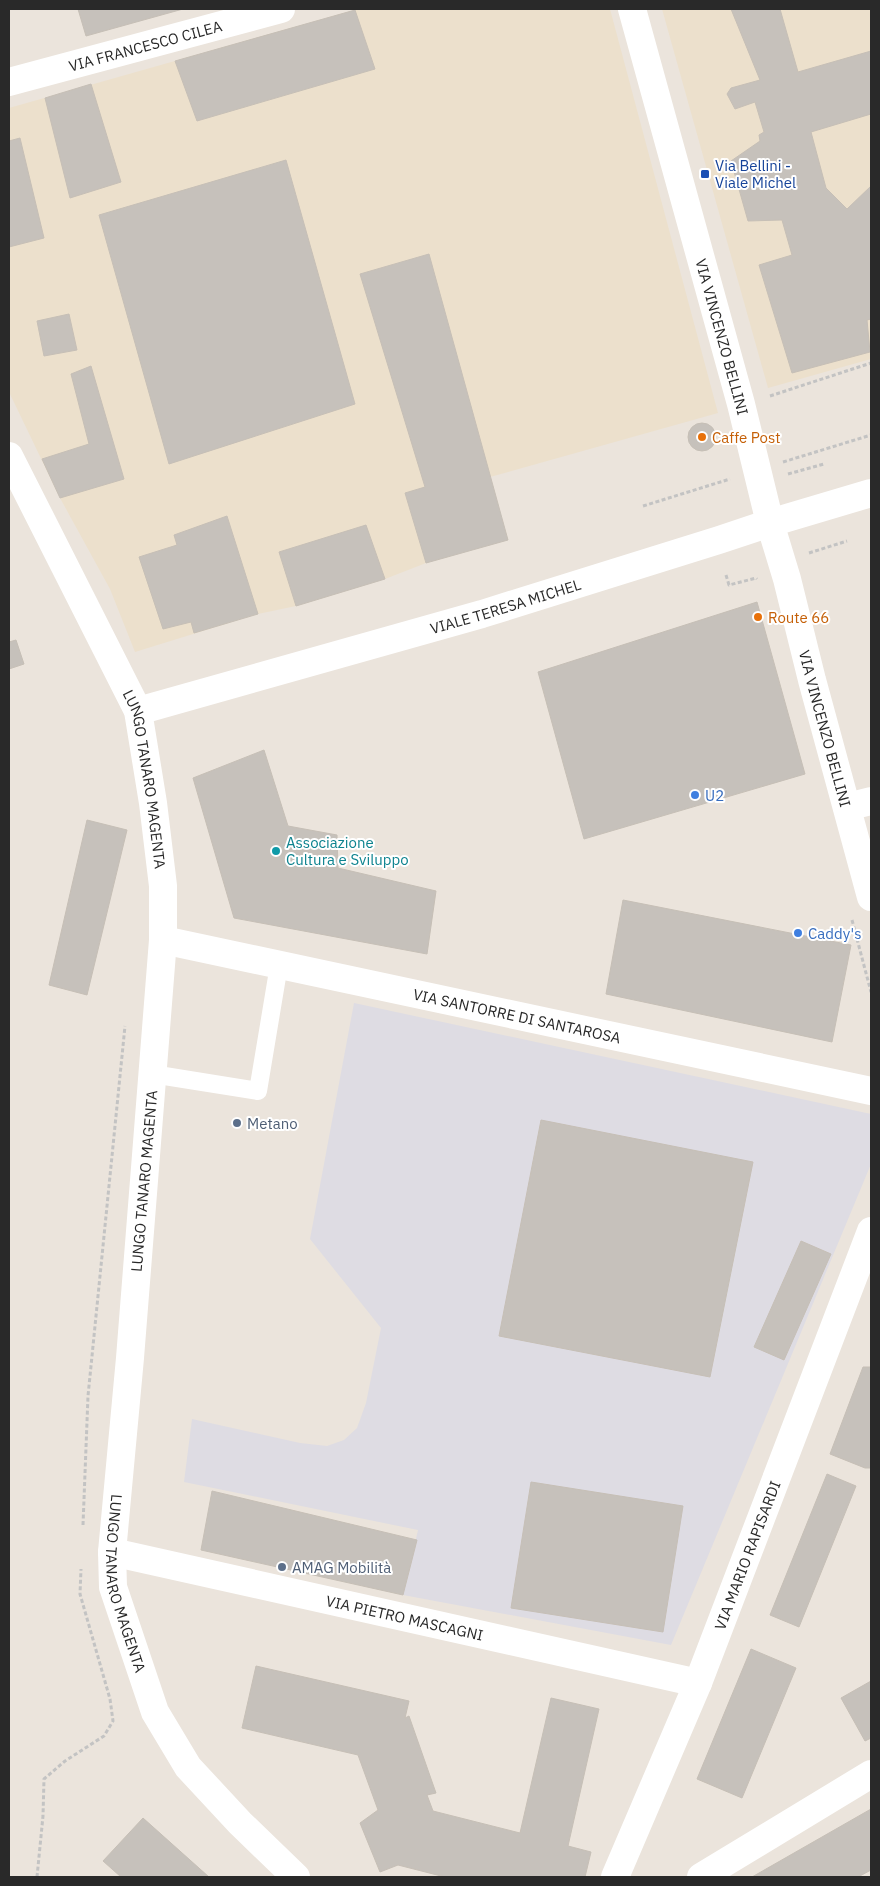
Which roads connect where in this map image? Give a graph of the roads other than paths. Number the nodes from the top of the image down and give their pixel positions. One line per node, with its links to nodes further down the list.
1 (281, 9): 3 (street, VIA FRANCESCO CILEA)
2 (632, 9): 6 (street, VIA VINCENZO BELLINI)
3 (9, 82)
4 (9, 456): 7 (street, LUNGO TANARO MAGENTA)
5 (871, 494): 6 (street, VIALE TERESA MICHEL)
6 (770, 522): 7 (street, VIALE TERESA MICHEL); 8 (street, VIA VINCENZO BELLINI)
7 (138, 712): 10 (street, LUNGO TANARO MAGENTA)
8 (859, 804): 9 (street, VIA VINCENZO BELLINI)
9 (871, 897)
10 (163, 940): 11 (street, VIA SANTORRE DI SANTAROSA); 12 (street, LUNGO TANARO MAGENTA)
11 (279, 965): 12 (lane); 13 (street, VIA SANTORRE DI SANTAROSA)
12 (152, 1074): 15 (street, LUNGO TANARO MAGENTA)
13 (871, 1091)
14 (871, 1232): 16 (street, VIA MARIO RAPISARDI)
15 (112, 1552): 16 (street, VIA PIETRO MASCAGNI); 18 (street, LUNGO TANARO MAGENTA)
16 (698, 1683): 19 (street, VIA MARIO RAPISARDI)
17 (871, 1774): 20 (street)
18 (296, 1877)
19 (615, 1877)
20 (701, 1877)

